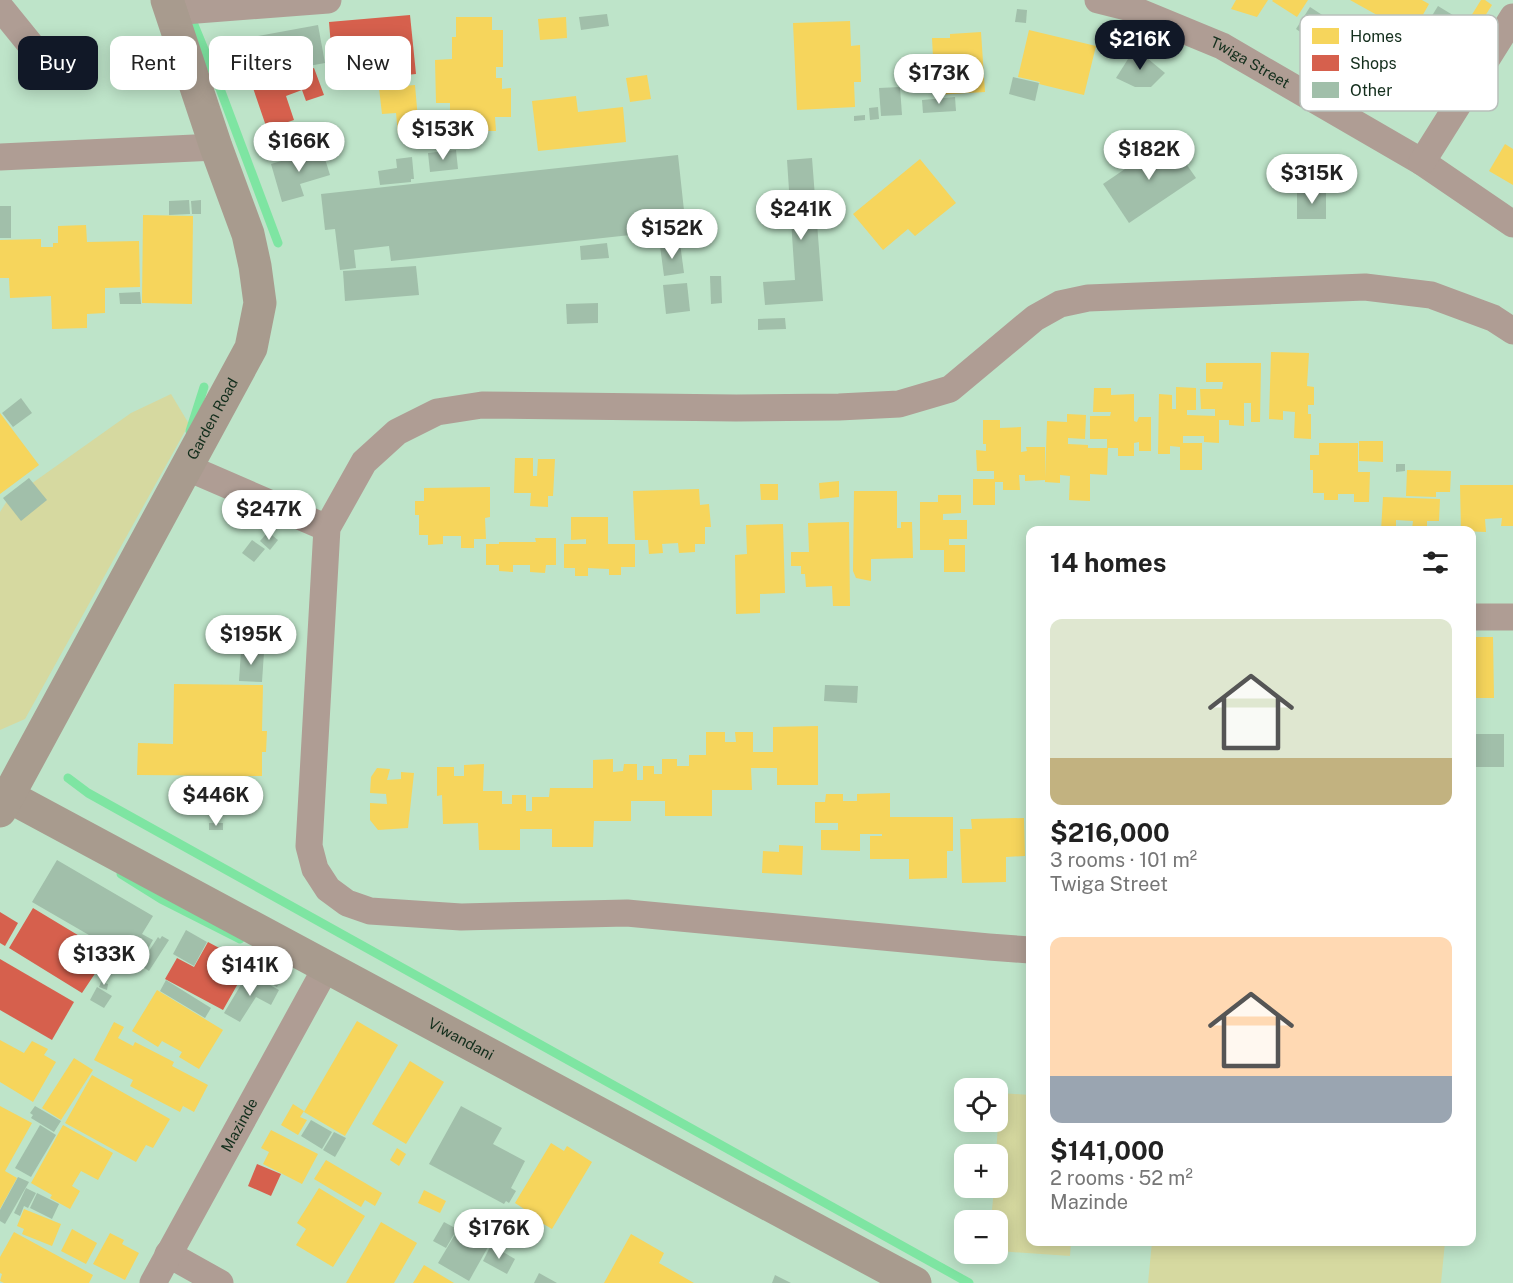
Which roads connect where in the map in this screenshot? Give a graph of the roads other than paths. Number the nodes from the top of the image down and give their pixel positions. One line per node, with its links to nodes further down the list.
1 (328, 0): 3 (street)
2 (1098, 0): 8 (street, Twiga Street)
3 (169, 6): 11 (street, Garden Road)
4 (0, 7): 6 (street)
5 (1513, 17): 7 (street)
6 (24, 36)
7 (1498, 41)
8 (1300, 91)
9 (1334, 111): 13 (street, Twiga Street)
10 (1454, 111): 13 (street)
11 (216, 147): 12 (street); 16 (street, Garden Road)
12 (0, 157)
13 (1422, 162): 14 (street, Twiga Street)
14 (1513, 224)
15 (1513, 331): 17 (street)
16 (186, 468): 17 (street); 20 (street, Garden Road)
17 (327, 528): 21 (street)
18 (1513, 616): 19 (street)
19 (1476, 617)
20 (4, 804): 22 (street, Viwandani)
21 (1026, 950)
22 (327, 966): 23 (street, Mazinde); 26 (street, Viwandani)
23 (168, 1254): 24 (street, Mazinde); 25 (street)
24 (153, 1283)
25 (220, 1283)
26 (915, 1283)

